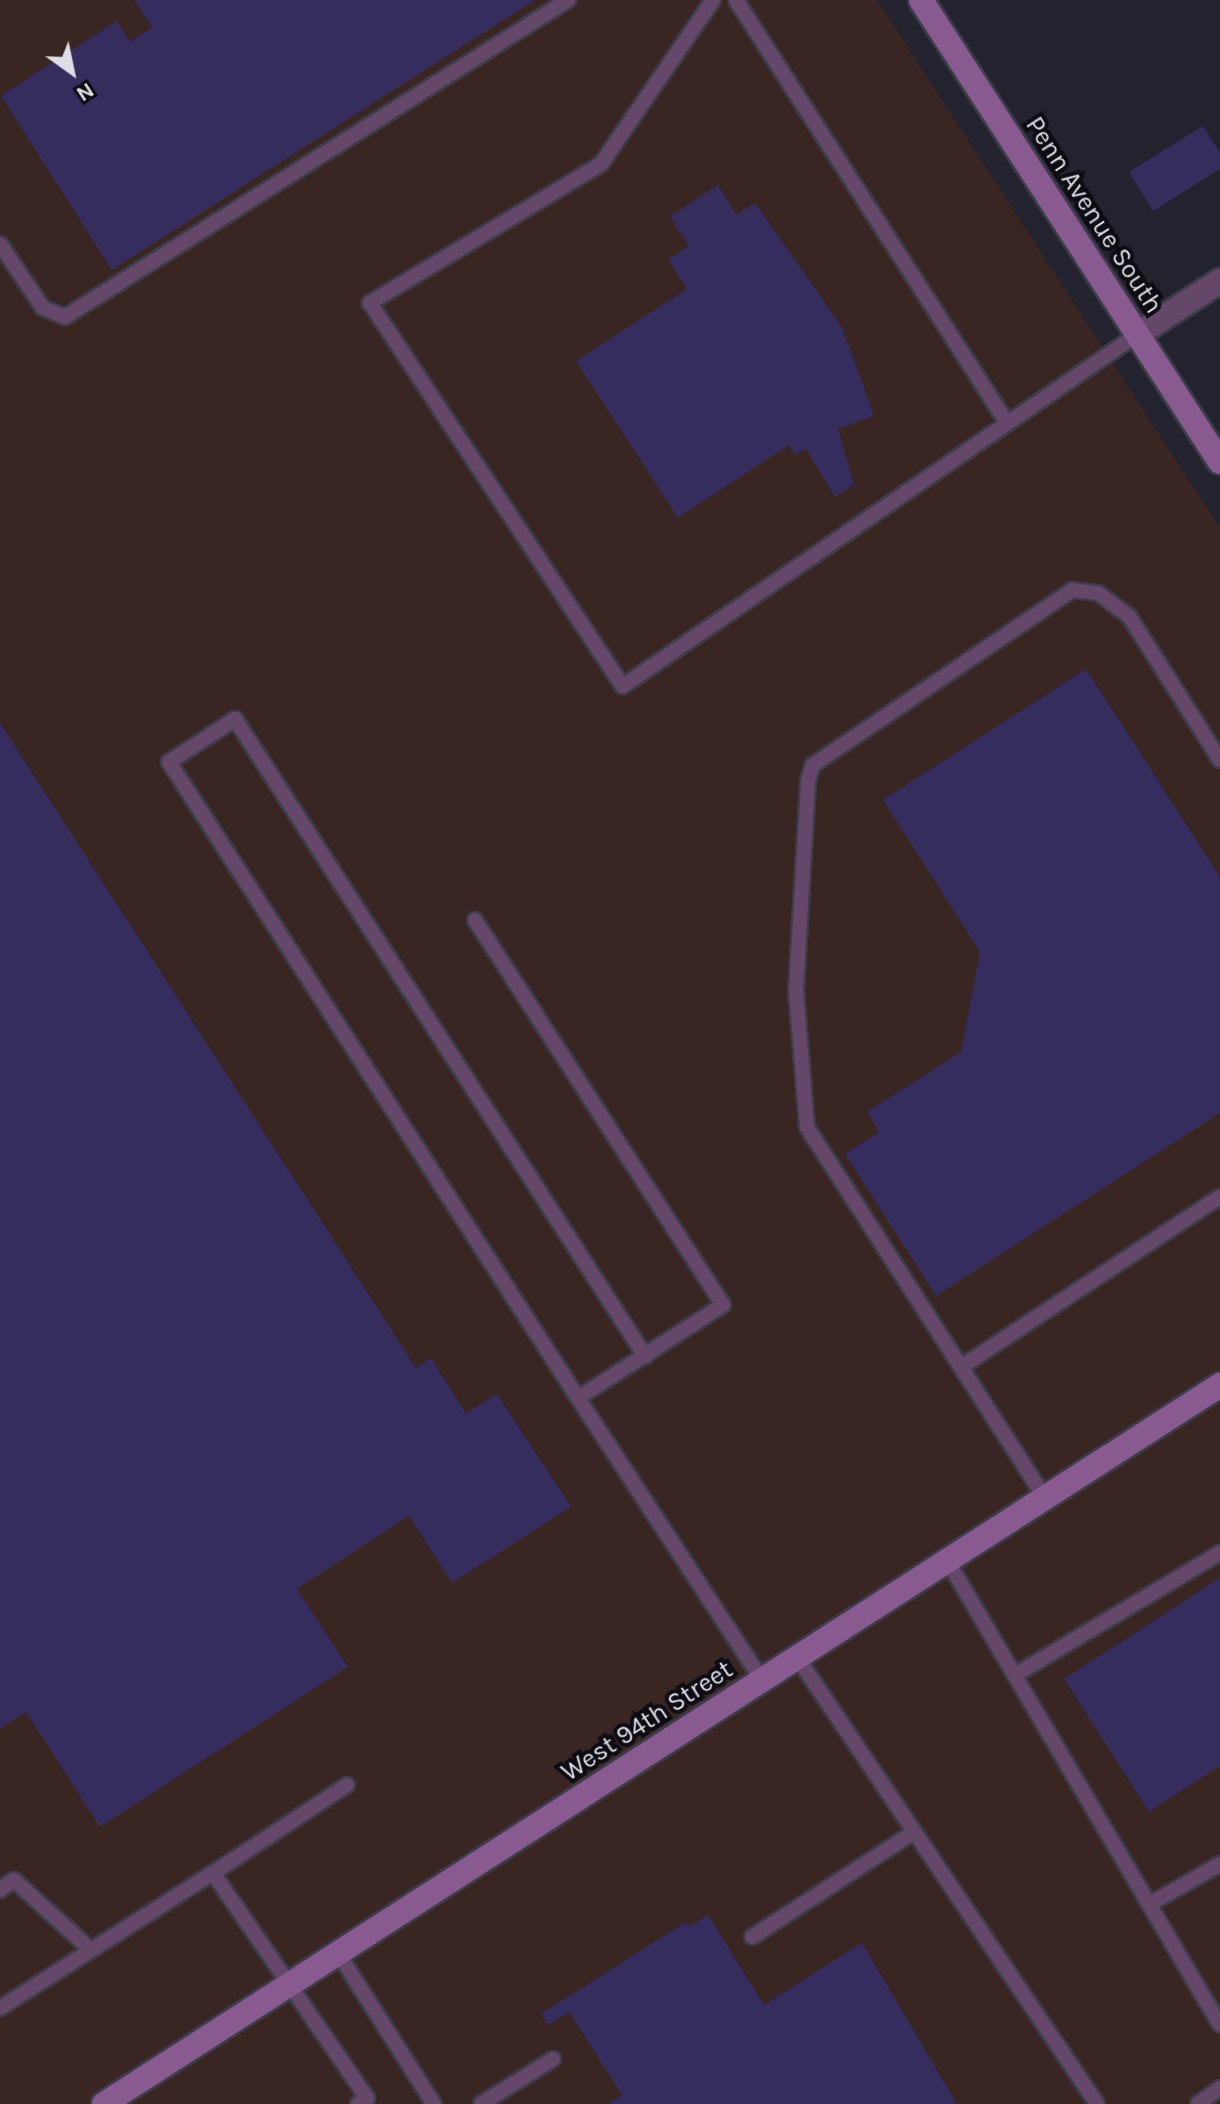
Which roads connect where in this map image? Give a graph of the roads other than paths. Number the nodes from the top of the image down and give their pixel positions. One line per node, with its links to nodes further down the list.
1 (568, 0): 5 (lane)
2 (713, 0): 8 (lane)
3 (736, 0): 8 (lane)
4 (921, 0): 7 (street, Penn Avenue South)
5 (0, 244)
6 (1220, 281): 7 (street)
7 (1138, 334): 8 (lane); 9 (street, Penn Avenue South)
8 (1007, 423)
9 (1220, 462)
10 (1220, 760): 14 (lane)
11 (475, 920): 13 (lane)
12 (1220, 1197): 14 (lane)
13 (645, 1356): 16 (lane); 16 (lane)
14 (961, 1367): 17 (lane)
15 (1220, 1385): 17 (street, West 94th Street)
16 (578, 1398): 22 (lane)
17 (1045, 1498): 19 (street, West 94th Street)
18 (1220, 1553): 21 (lane)
19 (947, 1560): 20 (street, West 94th Street); 21 (lane)
20 (797, 1657): 22 (street, West 94th Street); 24 (lane)
21 (1015, 1675): 28 (lane)
22 (762, 1680): 31 (street, West 94th Street)
23 (347, 1785): 26 (lane)
24 (913, 1833): 29 (lane); 41 (lane)
25 (1220, 1864): 28 (lane)
26 (213, 1873): 30 (lane); 32 (lane)
27 (0, 1890): 30 (lane)
28 (1150, 1904): 34 (lane)
29 (752, 1937)
30 (91, 1950): 33 (lane)
31 (338, 1953): 32 (street, West 94th Street); 39 (lane)
32 (293, 1982): 37 (lane); 38 (street, West 94th Street)
33 (0, 2008)
34 (1220, 2025)
35 (553, 2059): 40 (lane)
36 (1220, 2088): 42 (lane)
37 (366, 2102)
38 (104, 2104)
39 (434, 2104)
40 (481, 2104)
41 (1097, 2104)
42 (1198, 2104)

